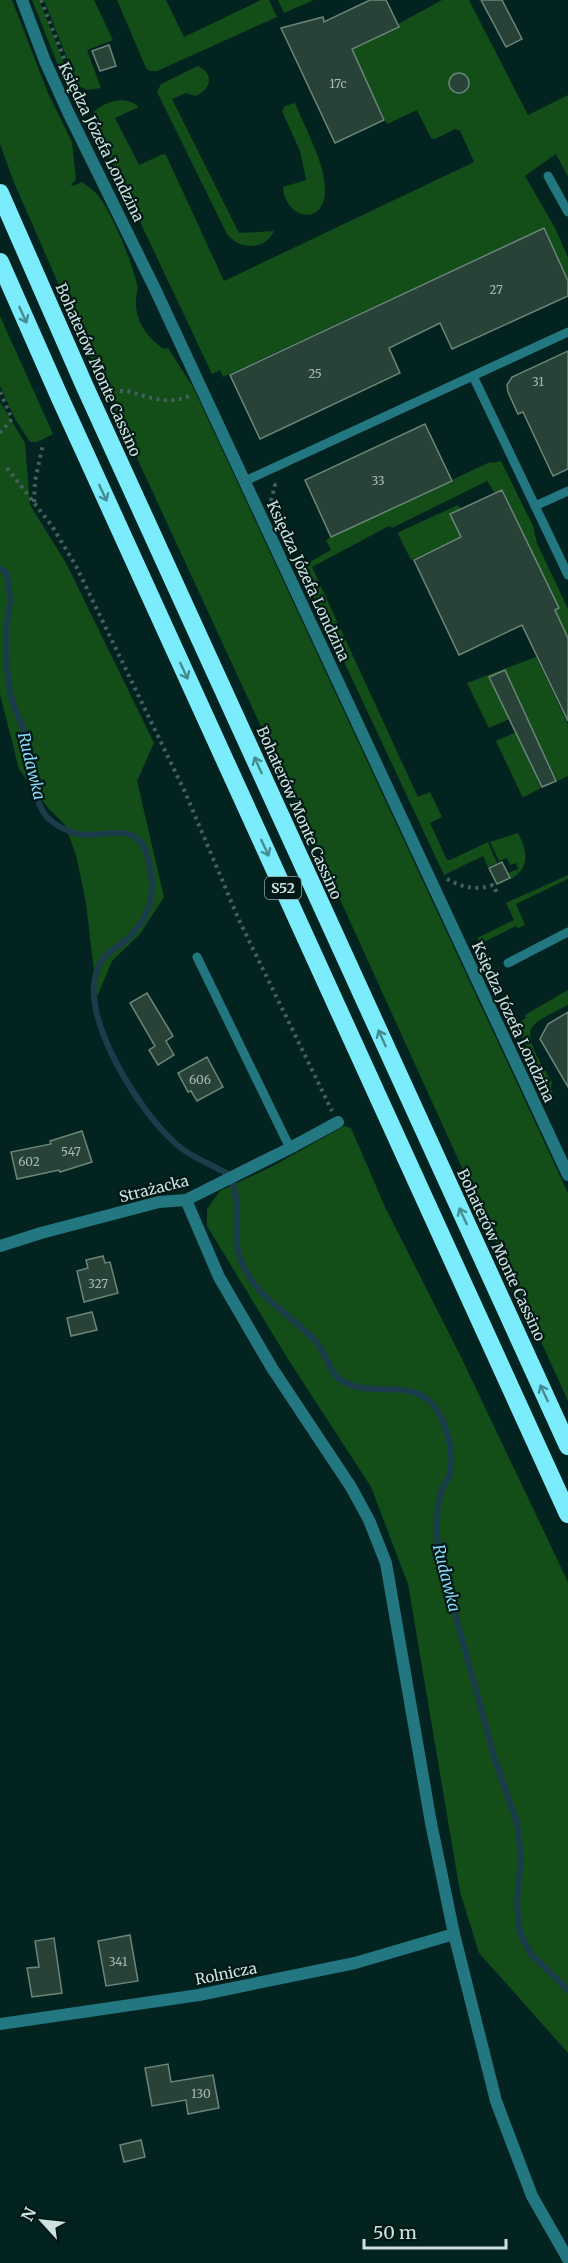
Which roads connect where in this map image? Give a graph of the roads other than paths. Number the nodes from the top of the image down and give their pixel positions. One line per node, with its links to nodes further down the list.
1 (22, 0): 8 (street, Księdza Józefa Londzina)
2 (549, 176): 4 (lane)
3 (0, 193): 20 (highway, Bohaterów Monte Cassino / S52, one-way to 3)
4 (568, 212)
5 (0, 262): 21 (highway, S52, one-way to 21)
6 (568, 332): 7 (lane)
7 (473, 376): 8 (lane); 10 (lane)
8 (245, 481): 17 (street, Księdza Józefa Londzina)
9 (568, 491): 10 (lane)
10 (535, 506): 11 (lane)
11 (568, 575)
12 (568, 932): 14 (lane)
13 (197, 957): 16 (lane)
14 (508, 963)
15 (338, 1122): 16 (street, Strażacka)
16 (290, 1148): 18 (street, Strażacka)
17 (568, 1175)
18 (186, 1200): 19 (street, Strażacka); 22 (street)
19 (0, 1246)
20 (568, 1446)
21 (568, 1514)
22 (454, 1934): 23 (street, Rolnicza); 24 (street)
23 (0, 2024)
24 (568, 2259)

